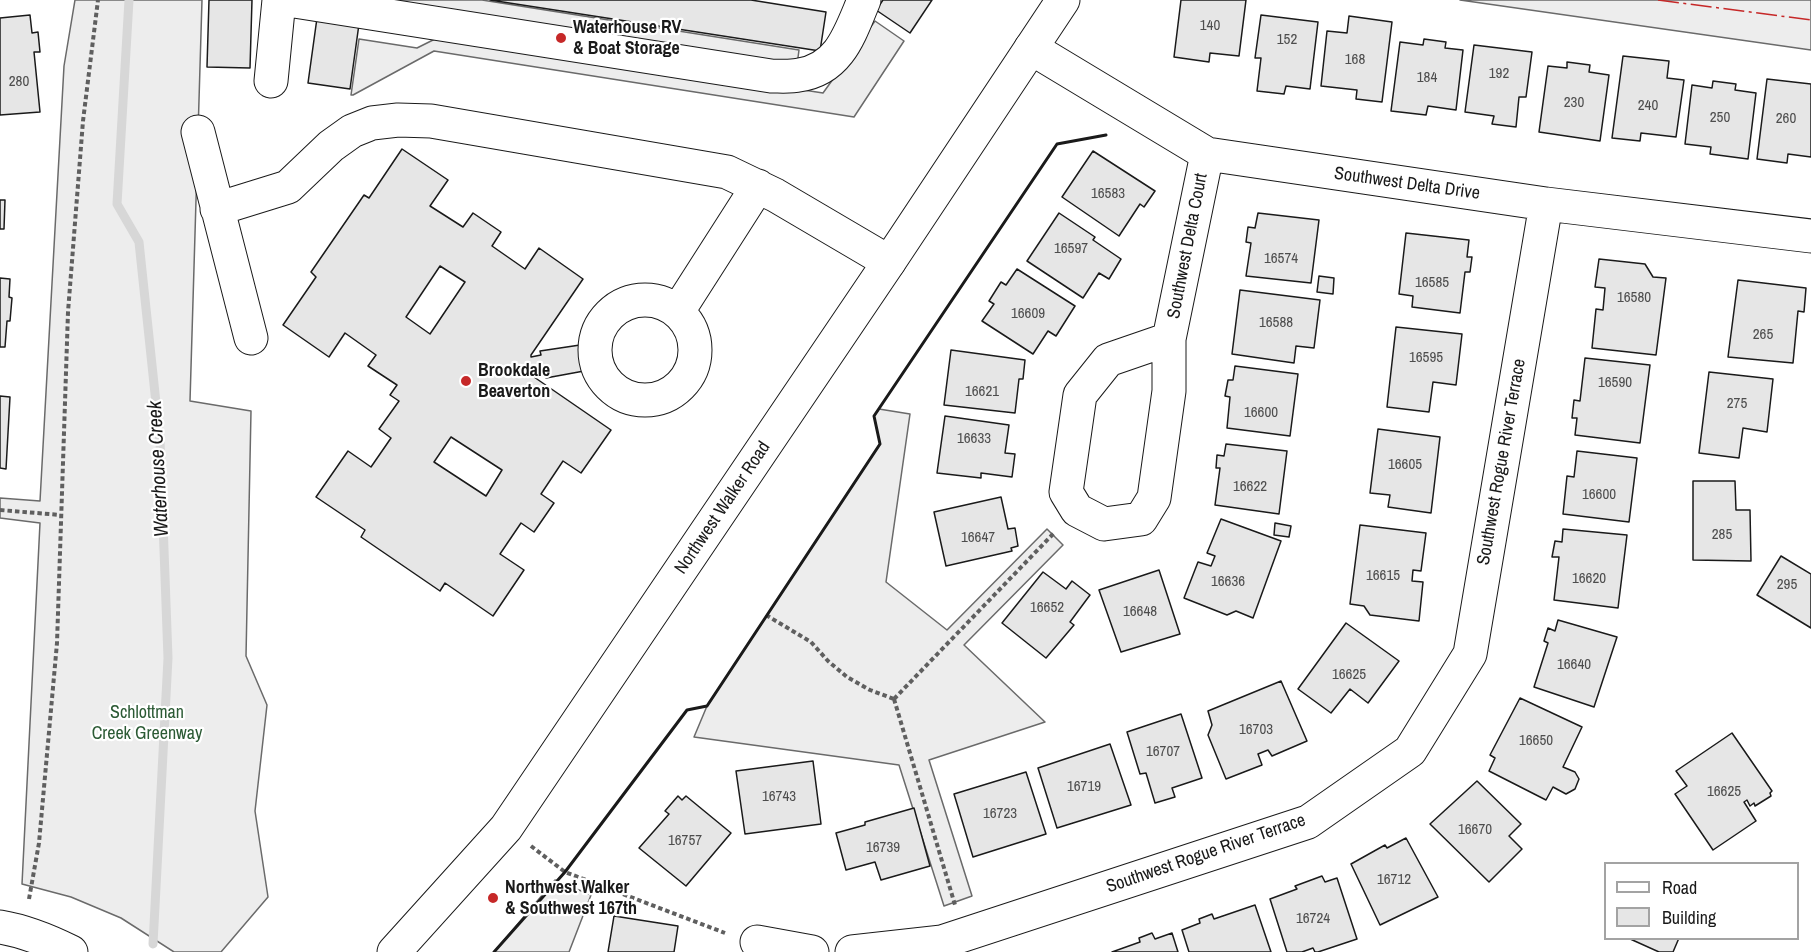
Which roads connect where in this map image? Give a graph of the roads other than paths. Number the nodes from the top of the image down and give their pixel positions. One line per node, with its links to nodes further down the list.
1 (279, 0): 6 (street)
2 (288, 0): 3 (street)
3 (864, 0)
4 (1063, 0): 5 (street, Northwest Walker Road)
5 (1031, 48): 8 (street, Southwest Delta Drive); 13 (street, Northwest Walker Road)
6 (272, 81)
7 (198, 132): 11 (street)
8 (1207, 154): 10 (street, Southwest Delta Drive); 16 (street, Southwest Delta Court)
9 (758, 186): 11 (street); 13 (street); 14 (street)
10 (1546, 204): 12 (street, Southwest Delta Drive); 19 (street, Southwest Rogue River Terrace)
11 (218, 209): 15 (street)
12 (1811, 236)
13 (889, 262): 21 (street, Northwest Walker Road)
14 (678, 311)
15 (251, 338)
16 (1170, 339): 16 (street, Southwest Delta Court)
17 (0, 927): 20 (street)
18 (757, 942): 22 (street)
19 (950, 943): 23 (street, Southwest Rogue River Terrace)
20 (71, 952)
21 (394, 952)
22 (812, 952)
23 (852, 952)

